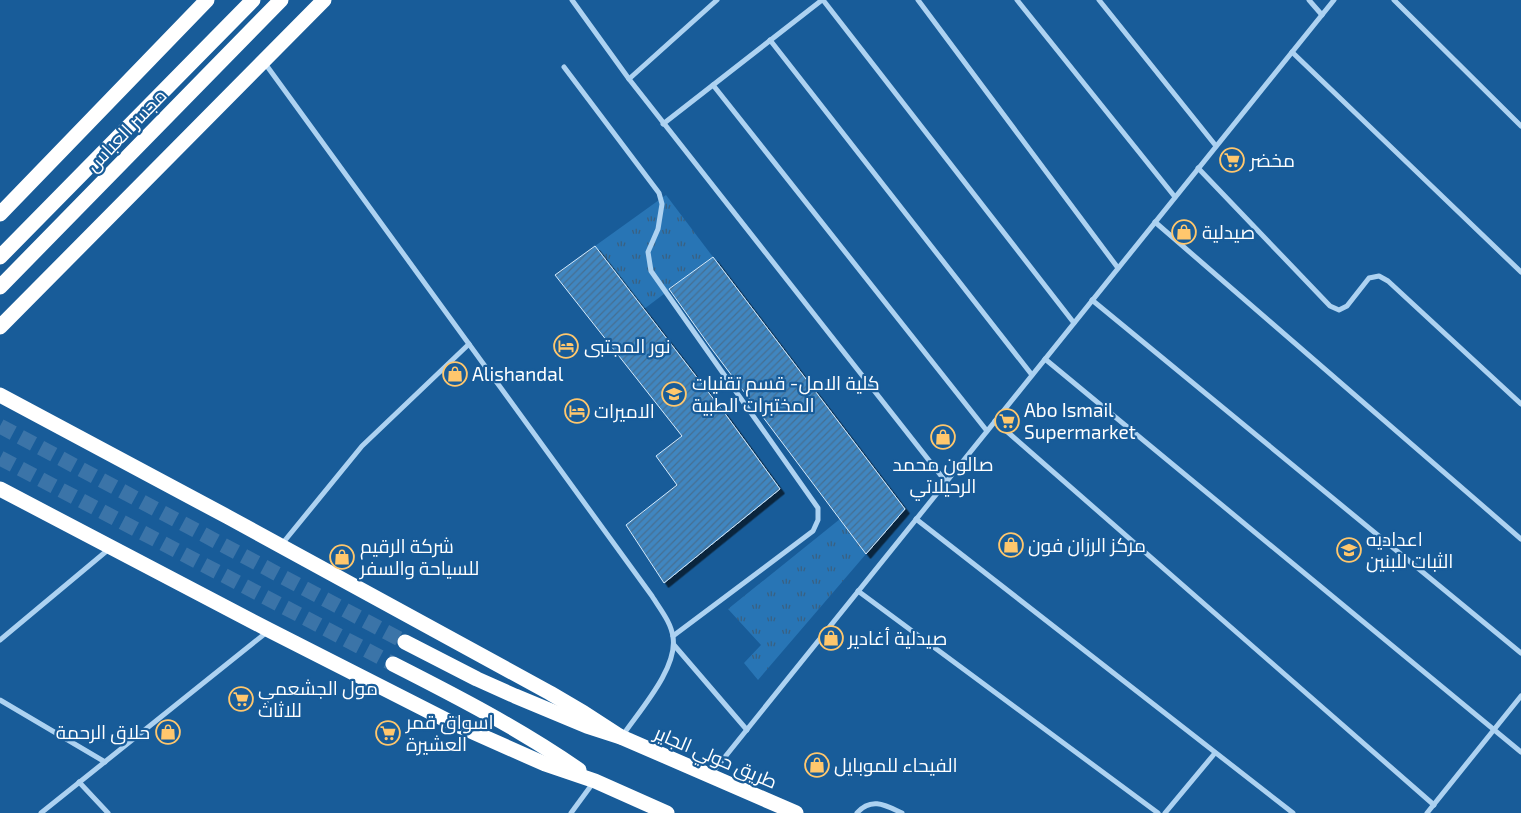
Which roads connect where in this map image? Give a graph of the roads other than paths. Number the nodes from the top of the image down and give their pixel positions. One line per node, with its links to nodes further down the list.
1 (207, 0): 26 (highway)
2 (253, 0): 28 (highway, مجسر العباس)
3 (281, 0): 31 (highway, مجسر العباس)
4 (324, 0): 17 (highway)
5 (572, 0): 19 (street)
6 (717, 0): 19 (street)
7 (822, 0): 15 (street); 33 (street)
8 (918, 0): 29 (street)
9 (1017, 0): 25 (street)
10 (1099, 0): 23 (street)
11 (1309, 0): 14 (street)
12 (1334, 0): 14 (street)
13 (1394, 0): 22 (street)
14 (1322, 15): 16 (street)
15 (770, 40): 20 (street); 37 (street)
16 (1292, 52): 23 (street); 30 (street)
17 (264, 61): 34 (highway); 35 (street)
18 (564, 67): 52 (street)
19 (628, 79): 21 (street)
20 (713, 84): 21 (street); 43 (street)
21 (663, 124): 44 (street)
22 (1521, 126)
23 (1216, 146): 24 (street)
24 (1198, 168): 25 (street); 41 (street)
25 (1175, 197): 27 (street)
26 (0, 214)
27 (1155, 222): 29 (street); 47 (street)
28 (0, 257)
29 (1118, 268): 32 (street)
30 (1521, 272)
31 (0, 287)
32 (1092, 300): 33 (street); 56 (street)
33 (1074, 323): 36 (street)
34 (2, 326)
35 (469, 344): 48 (street); 52 (street)
36 (1045, 359): 37 (street); 61 (street)
37 (1032, 375): 42 (street)
38 (0, 383): 40 (highway)
39 (0, 395): 40 (highway)
40 (16, 404): 48 (highway)
41 (1521, 404)
42 (995, 421): 43 (street); 69 (street)
43 (987, 430): 44 (street)
44 (946, 482): 46 (street)
45 (0, 489): 49 (highway)
46 (916, 519): 50 (street); 64 (street)
47 (1521, 539)
48 (281, 546): 62 (highway)
49 (112, 547): 51 (highway); 53 (street)
50 (858, 592): 60 (street); 77 (street)
51 (269, 630): 65 (street); 67 (highway)
52 (673, 636): 55 (street)
53 (0, 640)
54 (405, 642): 62 (highway)
55 (674, 645): 60 (street); 62 (street)
56 (1521, 653)
57 (393, 664): 67 (highway)
58 (1521, 696): 61 (street)
59 (0, 700): 65 (street)
60 (747, 730): 66 (street)
61 (1494, 730): 63 (street); 69 (street)
62 (621, 737): 66 (highway, طريق حولي الجاير)
63 (1521, 752)
64 (1215, 753): 78 (street); 79 (street)
65 (105, 762): 68 (street)
66 (710, 776): 74 (highway, طريق حولي الجاير)
67 (595, 780): 72 (street); 73 (highway)
68 (79, 782): 70 (street); 71 (street)
69 (1434, 805): 80 (street)
70 (41, 813)
71 (108, 813)
72 (571, 813)
73 (667, 813)
74 (796, 813)
75 (857, 813): 76 (street)
76 (902, 813)
77 (1158, 813)
78 (1165, 813)
79 (1293, 813)
80 (1427, 813)

